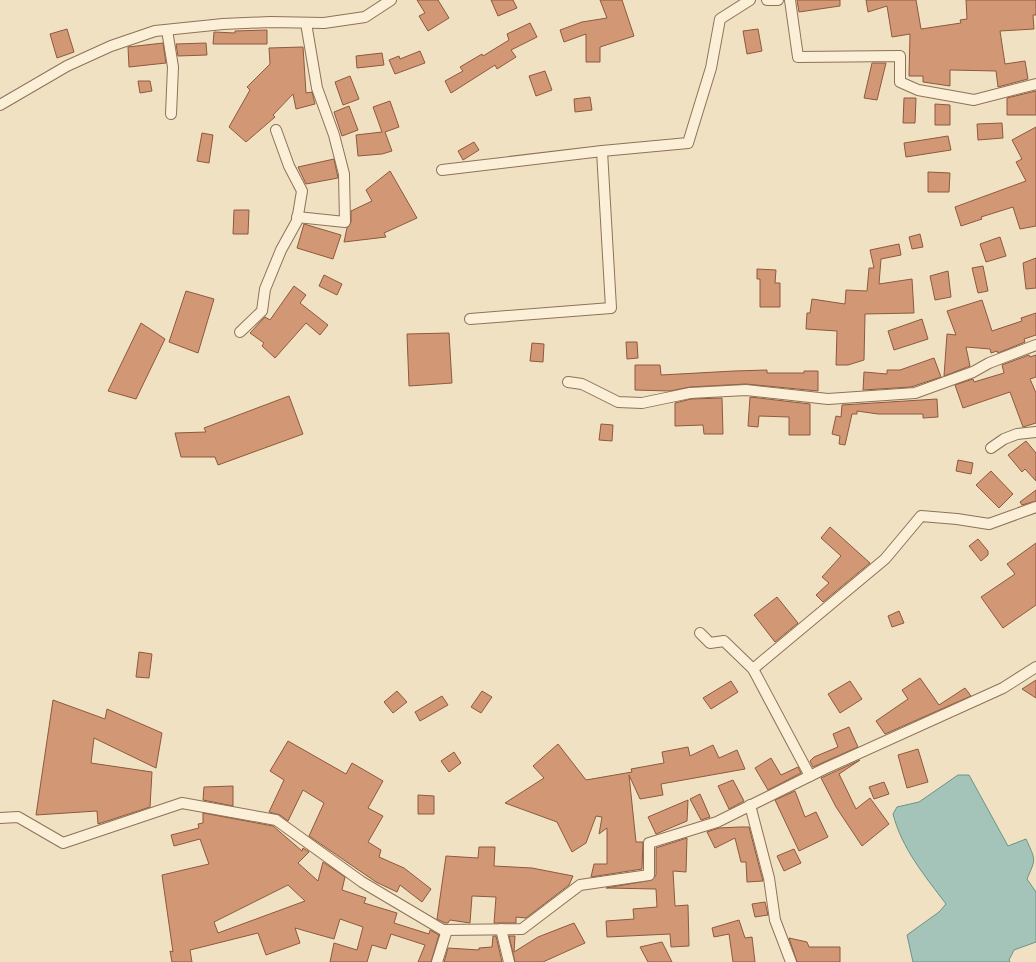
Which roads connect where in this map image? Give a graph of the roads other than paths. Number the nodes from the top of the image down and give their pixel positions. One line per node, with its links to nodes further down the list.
1 (391, 0): 6 (street)
2 (750, 0): 12 (street)
3 (767, 0): 4 (street)
4 (778, 0)
5 (790, 0): 8 (street)
6 (306, 23): 7 (street); 14 (street)
7 (167, 30): 9 (street); 10 (street)
8 (1036, 84)
9 (0, 105)
10 (171, 114)
11 (276, 130): 14 (street)
12 (602, 151): 13 (street); 15 (street)
13 (442, 170)
14 (297, 217): 16 (street)
15 (470, 319)
16 (240, 332)
17 (1036, 345): 18 (street)
18 (568, 382)
19 (1036, 432): 20 (street)
20 (991, 448)
21 (1036, 507): 24 (street)
22 (700, 633): 24 (street)
23 (1036, 667): 25 (street)
24 (753, 669): 25 (street)
25 (810, 776): 26 (street)
26 (750, 805): 28 (street); 32 (street)
27 (0, 818): 29 (street)
28 (501, 929): 29 (street); 31 (street)
29 (447, 930): 30 (street)
30 (437, 962)
31 (509, 962)
32 (791, 962)

